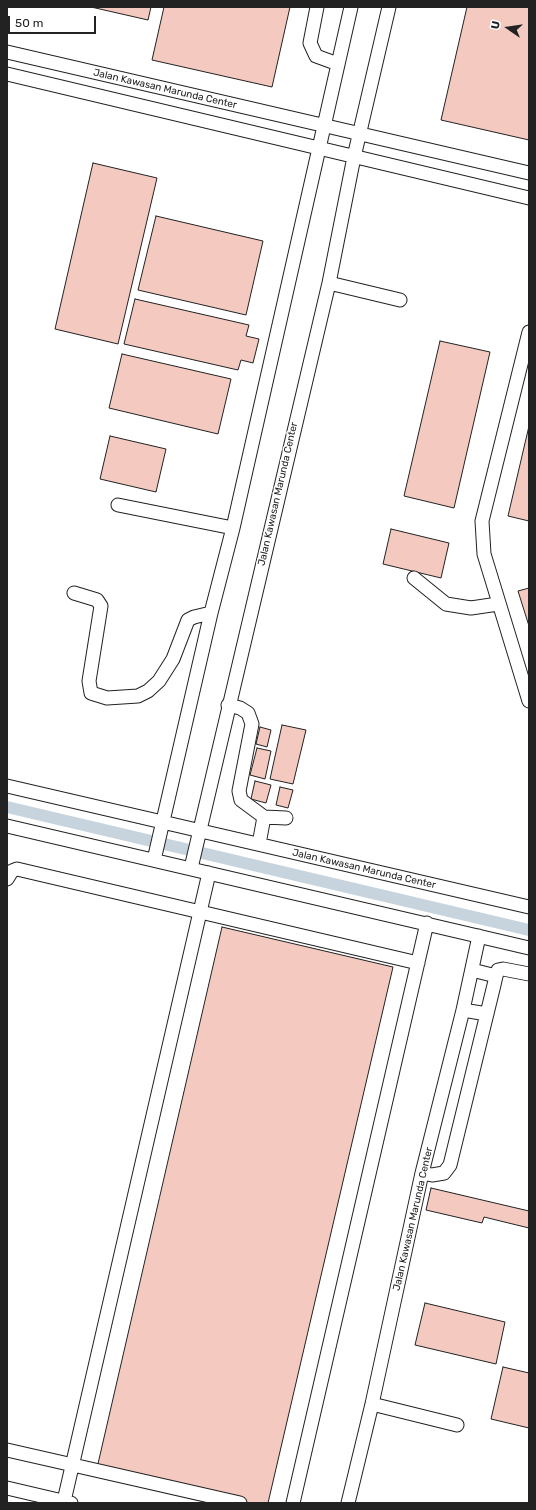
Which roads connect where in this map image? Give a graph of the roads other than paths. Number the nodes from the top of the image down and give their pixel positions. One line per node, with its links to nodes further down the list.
1 (317, 7): 5 (lane)
2 (351, 7): 5 (lane)
3 (389, 7): 8 (lane, Jalan Kawasan Marunda Center)
4 (7, 52): 7 (lane, Jalan Kawasan Marunda Center)
5 (338, 64): 7 (lane)
6 (7, 74): 9 (lane)
7 (324, 126): 8 (lane, Jalan Kawasan Marunda Center); 9 (lane)
8 (360, 134): 10 (lane, Jalan Kawasan Marunda Center); 11 (lane, Jalan Kawasan Marunda Center)
9 (319, 148): 10 (lane); 17 (lane)
10 (354, 156): 12 (lane); 13 (lane, Jalan Kawasan Marunda Center)
11 (529, 173)
12 (529, 198)
13 (329, 283): 14 (lane); 23 (lane, Jalan Kawasan Marunda Center)
14 (400, 300)
15 (529, 332): 20 (lane)
16 (118, 505): 17 (lane)
17 (233, 528): 21 (lane)
18 (414, 578): 20 (lane)
19 (74, 593): 21 (lane)
20 (498, 604): 22 (lane)
21 (211, 613): 27 (lane)
22 (529, 701)
23 (228, 706): 25 (lane); 29 (lane, Jalan Kawasan Marunda Center)
24 (7, 786): 27 (lane, Jalan Kawasan Marunda Center)
25 (264, 817): 26 (lane); 30 (lane)
26 (286, 818)
27 (162, 824): 29 (lane, Jalan Kawasan Marunda Center); 31 (lane)
28 (7, 826): 31 (lane)
29 (199, 832): 30 (lane, Jalan Kawasan Marunda Center); 32 (lane, Jalan Kawasan Marunda Center)
30 (259, 844): 35 (lane, Jalan Kawasan Marunda Center)
31 (154, 858): 32 (lane)
32 (191, 867): 33 (lane)
33 (209, 873): 36 (lane); 37 (lane)
34 (7, 880): 36 (lane)
35 (529, 907)
36 (201, 912): 40 (lane); 50 (lane)
37 (427, 923): 38 (lane); 40 (lane)
38 (479, 936): 39 (lane); 41 (lane, Jalan Kawasan Marunda Center)
39 (529, 948)
40 (418, 963): 55 (lane)
41 (472, 970): 43 (lane); 44 (lane, Jalan Kawasan Marunda Center)
42 (529, 974): 43 (lane)
43 (496, 976): 45 (lane)
44 (463, 1010): 45 (lane); 46 (lane, Jalan Kawasan Marunda Center)
45 (487, 1014): 46 (lane)
46 (422, 1173): 47 (lane, Jalan Kawasan Marunda Center)
47 (372, 1404): 48 (lane); 56 (lane, Jalan Kawasan Marunda Center)
48 (457, 1425)
49 (7, 1450): 50 (lane)
50 (73, 1463): 53 (lane); 54 (lane)
51 (7, 1488): 52 (lane)
52 (19, 1497): 53 (lane)
53 (60, 1502)
54 (240, 1503)
55 (294, 1503)
56 (348, 1503)

